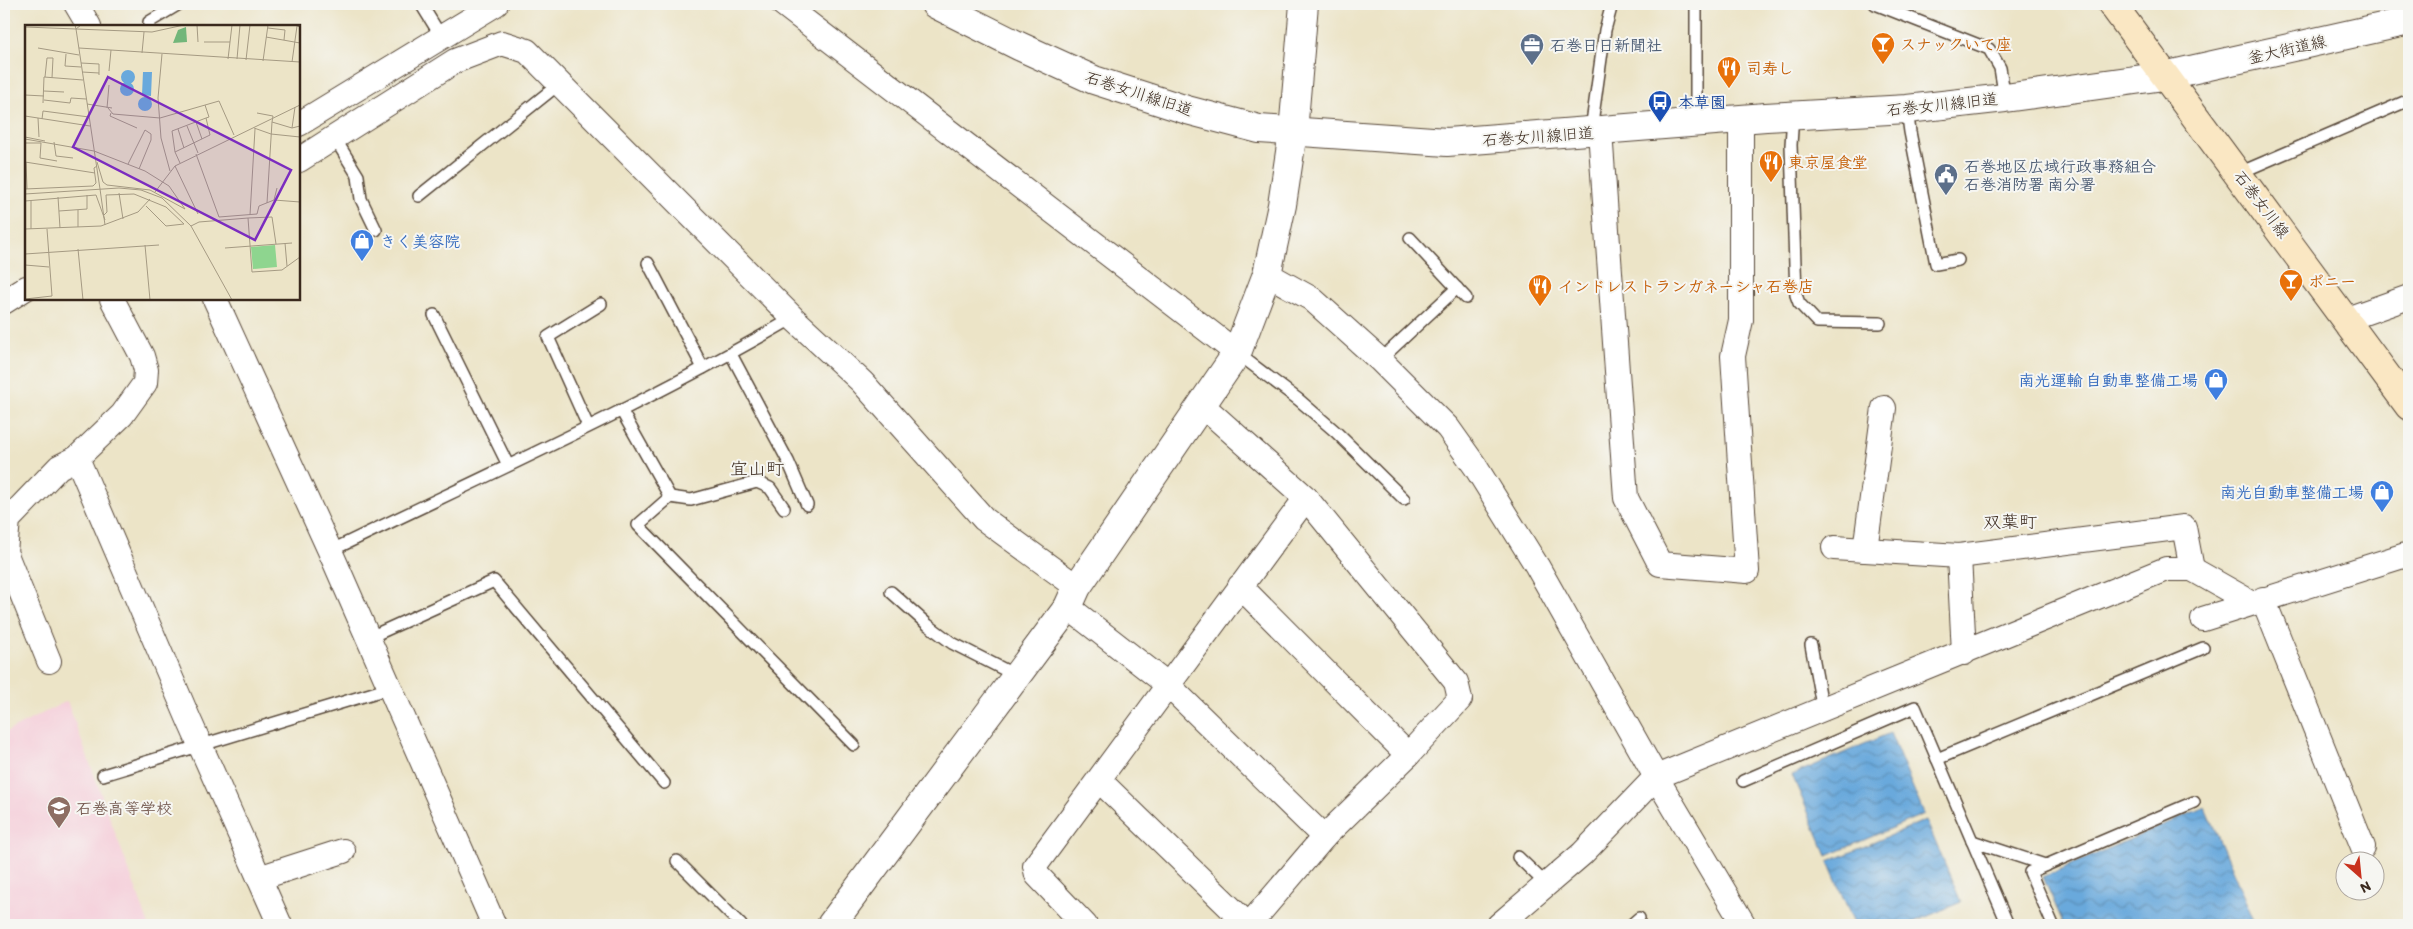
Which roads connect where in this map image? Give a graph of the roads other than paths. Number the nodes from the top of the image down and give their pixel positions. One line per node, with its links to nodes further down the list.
1 (76, 4): 13 (street)
2 (180, 4): 14 (lane)
3 (421, 4): 15 (lane)
4 (496, 4): 15 (street)
5 (783, 4): 49 (street)
6 (935, 4): 26 (street, 石巻女川線旧道)
7 (1304, 4): 26 (street)
8 (1612, 4): 27 (lane)
9 (1696, 4): 25 (lane)
10 (1875, 4): 19 (lane)
11 (2112, 4): 17 (main road, 石巻女川線)
12 (2409, 21): 17 (street, 釜大街道線)
13 (88, 25)
14 (150, 25)
15 (442, 38): 16 (street); 24 (street)
16 (455, 62): 18 (street); 28 (street)
17 (2164, 76): 19 (street, 石巻女川線旧道); 30 (main road, 石巻女川線)
18 (560, 84): 31 (lane); 46 (street)
19 (2005, 98): 21 (street, 石巻女川線旧道)
20 (2409, 100): 30 (lane)
21 (1907, 109): 22 (street, 石巻女川線旧道); 34 (lane)
22 (1793, 115): 23 (street, 石巻女川線旧道); 48 (lane)
23 (1741, 119): 25 (street, 石巻女川線旧道); 27 (street)
24 (300, 123)
25 (1696, 123): 27 (street, 石巻女川線旧道)
26 (1293, 132): 27 (street, 石巻女川線旧道); 36 (street)
27 (1596, 132)
28 (334, 137): 29 (street); 32 (lane)
29 (300, 159)
30 (2239, 173): 47 (main road, 石巻女川線)
31 (419, 196)
32 (376, 230)
33 (1410, 238): 37 (lane)
34 (1958, 260)
35 (648, 263): 52 (lane)
36 (1267, 274): 49 (street); 51 (street)
37 (1456, 288): 40 (lane); 51 (lane)
38 (25, 289): 43 (street)
39 (2409, 297): 47 (street)
40 (1466, 298)
41 (113, 300): 58 (street)
42 (215, 300): 68 (street)
43 (4, 302)
44 (601, 304): 57 (lane)
45 (434, 315): 59 (lane)
46 (793, 318): 50 (lane); 74 (street)
47 (2347, 319): 53 (main road, 石巻女川線)
48 (1880, 324)
49 (1237, 353): 54 (street); 62 (lane)
50 (731, 354): 52 (lane); 63 (lane)
51 (1380, 360): 91 (street)
52 (704, 368): 56 (lane)
53 (2407, 400)
54 (1203, 406): 61 (street); 74 (street)
55 (1884, 408): 67 (street)
56 (621, 410): 57 (lane); 60 (lane)
57 (588, 426): 59 (lane)
58 (77, 458): 65 (street); 87 (street)
59 (508, 465): 68 (lane)
60 (670, 497): 64 (lane); 86 (lane)
61 (1306, 498): 72 (street); 88 (street)
62 (1404, 499)
63 (807, 505)
64 (784, 508)
65 (6, 522): 81 (street)
66 (1834, 548): 67 (street)
67 (1865, 550): 70 (street)
68 (330, 551): 77 (street)
69 (2409, 554): 75 (street)
70 (1959, 556): 71 (street); 80 (street)
71 (2192, 569): 75 (street); 80 (street)
72 (1240, 586): 83 (street); 88 (street)
73 (891, 592): 82 (lane)
74 (1072, 597): 82 (street); 83 (street)
75 (2258, 601): 76 (street); 98 (street)
76 (2203, 619)
77 (368, 638): 84 (street); 94 (lane)
78 (1811, 645): 85 (lane)
79 (2203, 648): 89 (lane)
80 (1964, 654): 85 (street)
81 (49, 661)
82 (1017, 676): 108 (street)
83 (1168, 684): 92 (street); 96 (street)
84 (390, 688): 87 (lane); 106 (street)
85 (1823, 710): 91 (street)
86 (854, 745)
87 (200, 746): 90 (lane); 103 (street)
88 (1408, 754): 96 (street)
89 (1937, 759): 93 (lane); 97 (lane)
90 (103, 775)
91 (1656, 777): 104 (street); 112 (street)
92 (1099, 780): 109 (street); 110 (street)
93 (1743, 781)
94 (664, 782)
95 (2194, 802): 102 (lane)
96 (1324, 837): 110 (street)
97 (1972, 841): 102 (lane); 113 (lane)
98 (2363, 847)
99 (343, 852): 103 (street)
100 (1518, 856): 104 (lane)
101 (677, 861): 107 (lane)
102 (2046, 865): 114 (lane)
103 (259, 878): 105 (street)
104 (1546, 884): 111 (street)
105 (280, 925)
106 (494, 925)
107 (741, 925)
108 (832, 925)
109 (1085, 925)
110 (1248, 925)
111 (1499, 925)
112 (1744, 925)
113 (2008, 925)
114 (2053, 925)

